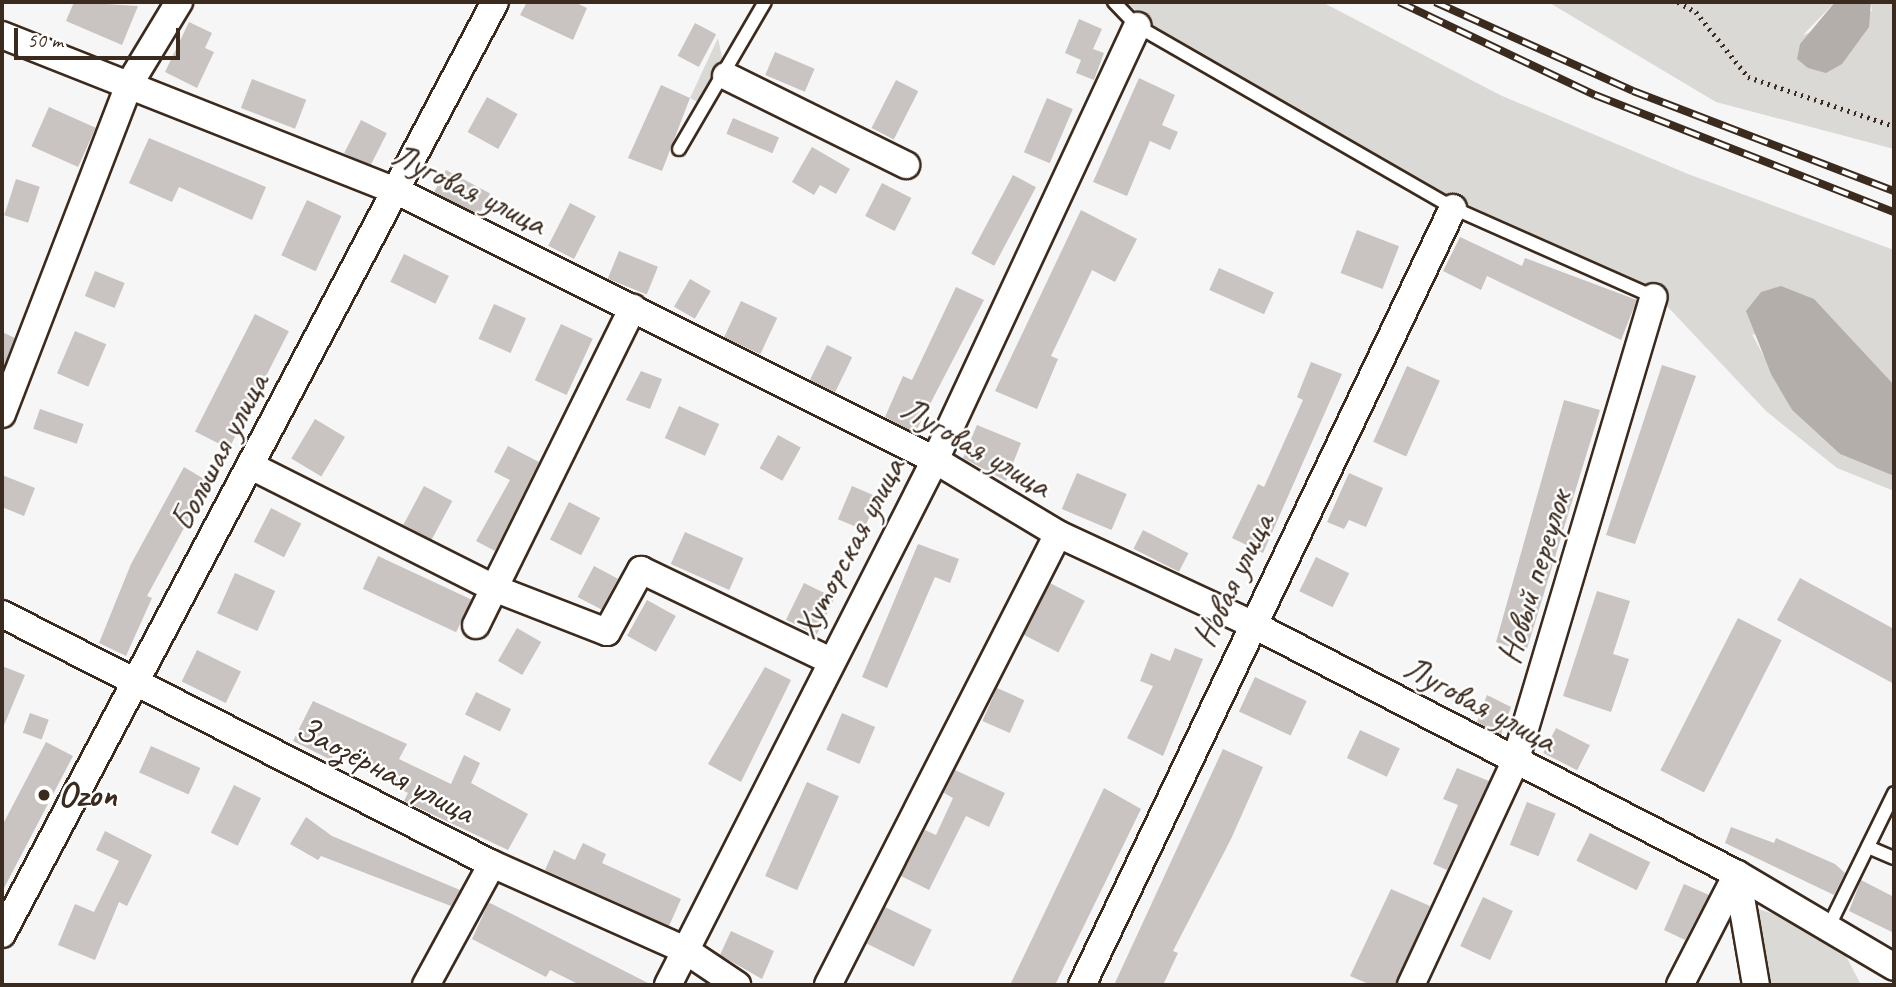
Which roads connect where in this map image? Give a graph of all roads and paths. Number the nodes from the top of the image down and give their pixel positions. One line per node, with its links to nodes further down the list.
1 (179, 2): 9 (street)
2 (495, 2): 13 (street, Большая улица)
3 (765, 2): 8 (lane)
4 (1114, 2): 6 (lane)
5 (1678, 2): 10 (path)
6 (1137, 26): 14 (lane); 18 (street, Хуторская улица)
7 (2, 35): 9 (street, Луговая улица)
8 (726, 76): 11 (lane); 12 (street)
9 (130, 83): 13 (street, Луговая улица); 17 (street)
10 (1894, 126)
11 (680, 149)
12 (906, 165)
13 (399, 192): 16 (street, Луговая улица); 19 (street, Большая улица)
14 (1453, 208): 15 (lane); 23 (street, Новая улица)
15 (1654, 298): 27 (street, Новый переулок)
16 (633, 308): 18 (street, Луговая улица); 21 (street)
17 (2, 414)
18 (935, 460): 20 (street, Луговая улица); 25 (street, Хуторская улица)
19 (251, 466): 21 (street); 26 (street, Большая улица)
20 (1058, 534): 23 (street, Луговая улица); 40 (street)
21 (496, 589): 24 (street); 25 (street)
22 (2, 614): 26 (street, Заозёрная улица)
23 (1250, 623): 27 (street, Луговая улица); 41 (street, Новая улица)
24 (476, 625)
25 (829, 660): 35 (street, Хуторская улица)
26 (136, 684): 31 (street, Заозёрная улица); 34 (street, Большая улица)
27 (1515, 762): 32 (street, Луговая улица); 42 (street, Новый переулок)
28 (1894, 793): 29 (lane)
29 (1868, 847): 30 (lane); 33 (lane)
30 (1894, 858)
31 (492, 864): 35 (street, Заозёрная улица); 37 (street)
32 (1737, 874): 33 (street, Луговая улица); 43 (street); 44 (street)
33 (1828, 928): 36 (street, Луговая улица)
34 (2, 934)
35 (685, 950): 38 (street, Хуторская улица); 39 (street, Заозёрная улица)
36 (1894, 967)
37 (426, 985)
38 (667, 985)
39 (737, 985)
40 (828, 985)
41 (1082, 985)
42 (1411, 985)
43 (1680, 985)
44 (1756, 985)

